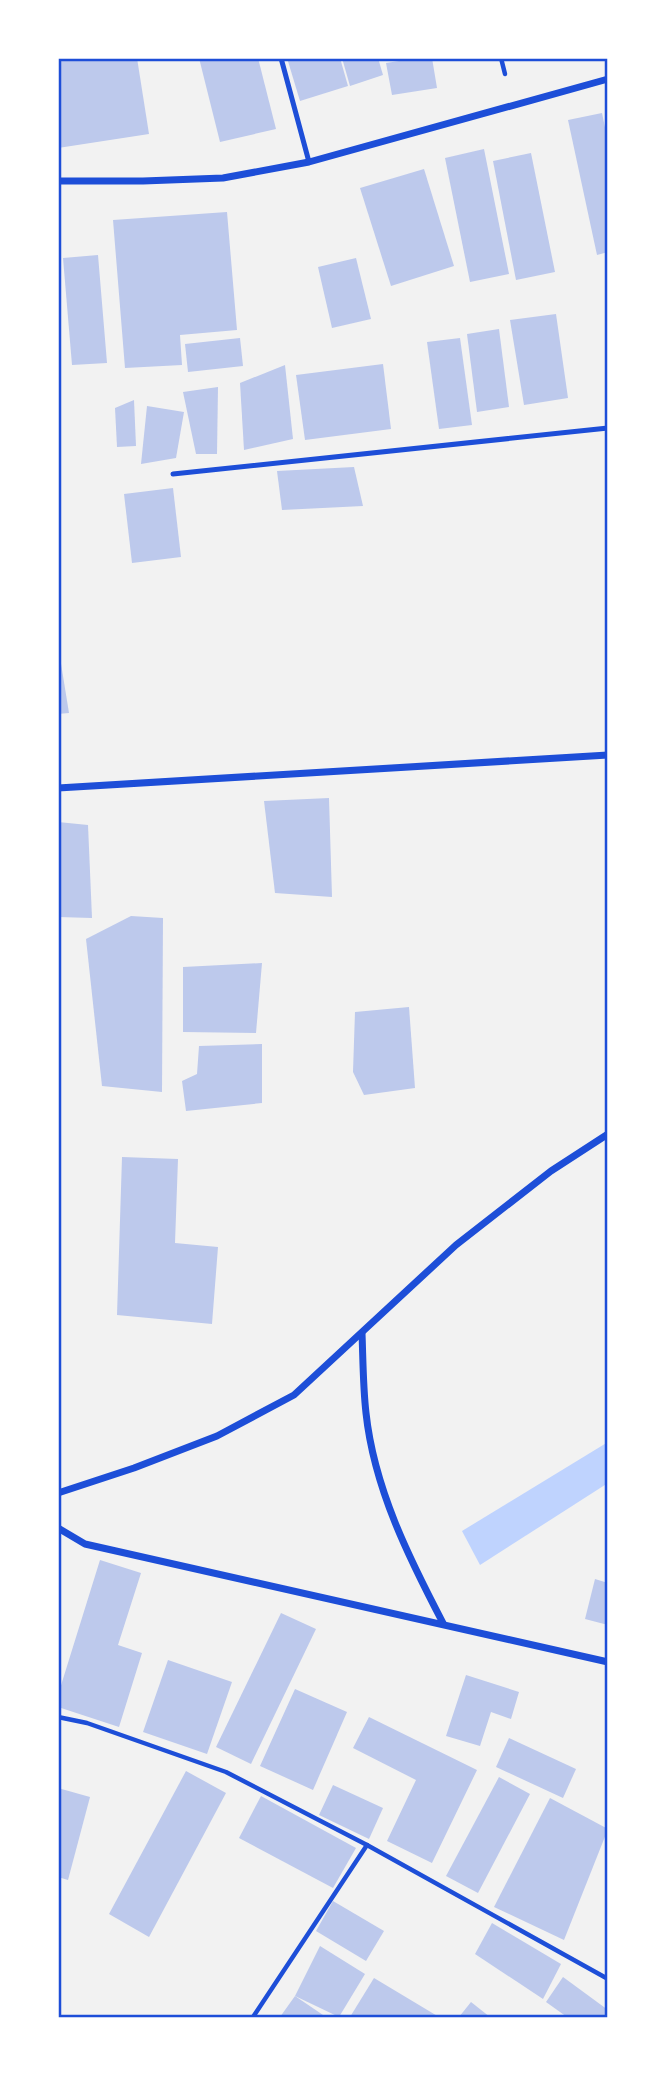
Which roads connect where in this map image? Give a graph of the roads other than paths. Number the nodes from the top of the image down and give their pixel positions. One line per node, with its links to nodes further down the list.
1 (281, 58): 3 (lane)
2 (608, 79): 3 (street)
3 (309, 162): 4 (street)
4 (58, 181)
5 (608, 428): 6 (lane)
6 (173, 474)
7 (608, 755): 8 (street)
8 (58, 788)
9 (608, 1134): 10 (street)
10 (362, 1333): 11 (street); 13 (street)
11 (58, 1493)
12 (58, 1528): 13 (street)
13 (443, 1623): 14 (street)
14 (608, 1661)

